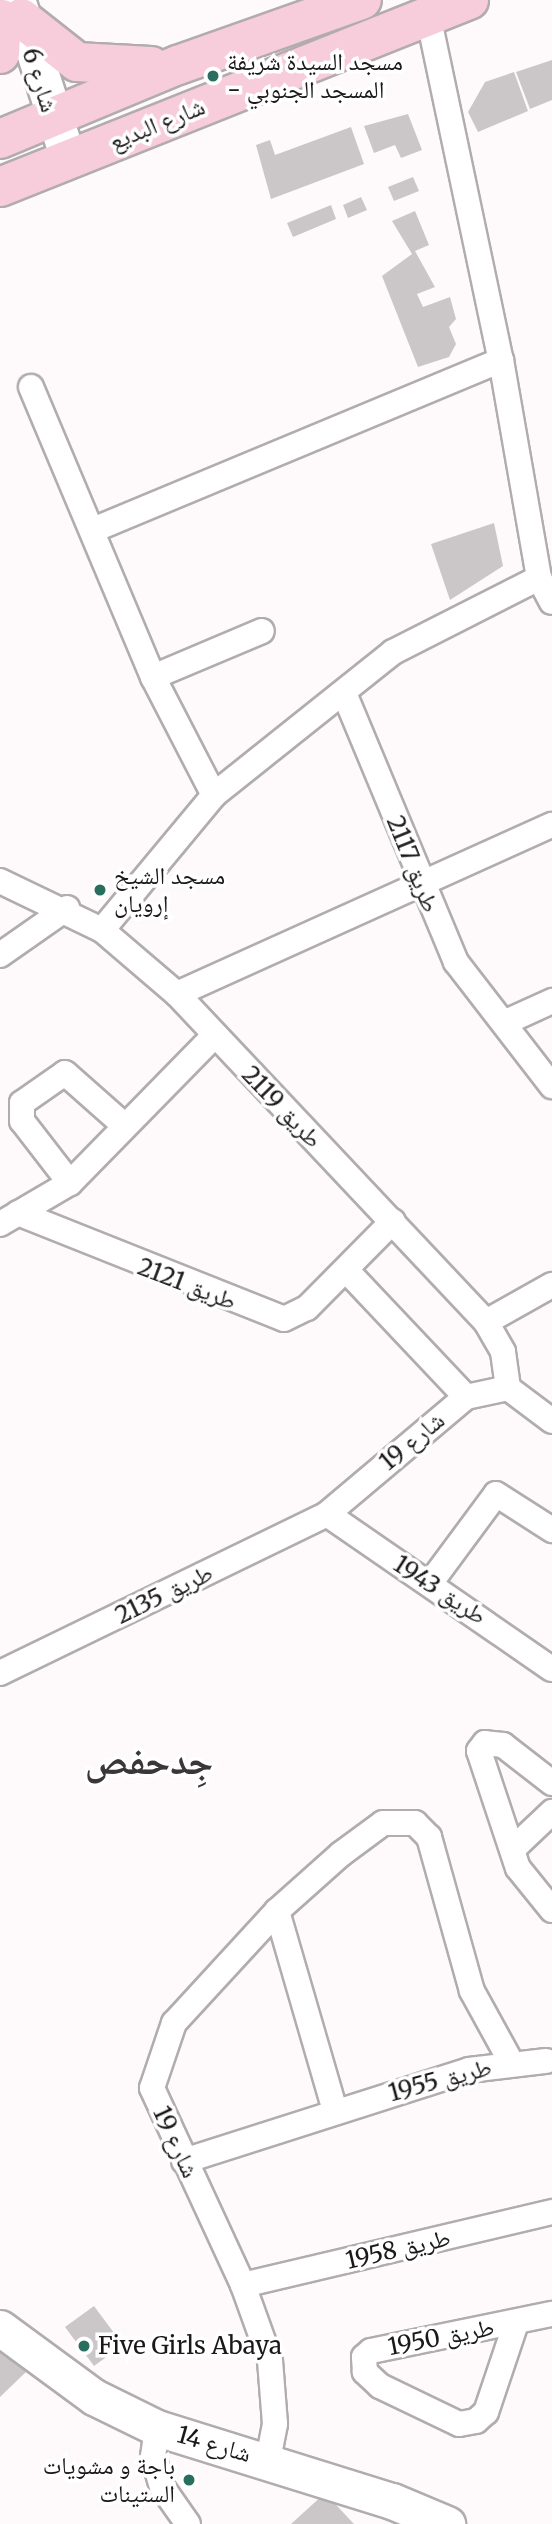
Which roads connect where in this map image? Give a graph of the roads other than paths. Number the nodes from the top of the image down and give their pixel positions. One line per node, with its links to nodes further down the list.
1 (362, 0): 5 (main road, شارع البديع)
2 (470, 0): 3 (main road, شارع البديع)
3 (428, 15): 7 (main road, شارع البديع); 9 (street)
4 (8, 20): 5 (main road); 6 (street, شارع 6)
5 (178, 65): 6 (main road, شارع البديع)
6 (28, 126): 7 (street, شارع 6)
7 (58, 162): 8 (main road, شارع البديع)
8 (0, 187)
9 (501, 360): 11 (street); 12 (street)
10 (31, 387): 11 (street)
11 (93, 530): 15 (street)
12 (539, 578): 13 (street); 16 (street)
13 (552, 602)
14 (262, 631): 15 (street)
15 (153, 677): 17 (street)
16 (344, 693): 17 (street); 20 (street, طريق 2117)
17 (214, 795): 22 (street)
18 (552, 825): 20 (street)
19 (0, 881): 21 (street, طريق 2119)
20 (419, 883): 24 (street); 26 (street, طريق 2117)
21 (66, 908): 22 (street, طريق 2119); 23 (street)
22 (102, 930): 24 (street, طريق 2119)
23 (0, 955)
24 (177, 994): 27 (street, طريق 2119)
25 (552, 1001): 26 (street)
26 (506, 1022): 28 (street, طريق 2117)
27 (214, 1036): 29 (street); 32 (street, طريق 2119)
28 (552, 1086)
29 (125, 1126): 30 (street); 30 (street)
30 (70, 1182): 31 (street)
31 (9, 1218): 33 (street, طريق 2121)
32 (393, 1221): 33 (street, طريق 2121); 35 (street, طريق 2119)
33 (347, 1271): 37 (street)
34 (552, 1285): 35 (street)
35 (486, 1322): 36 (street, طريق 2119)
36 (508, 1388): 37 (street, شارع 19); 38 (street)
37 (466, 1397): 39 (street, شارع 19)
38 (552, 1421)
39 (327, 1514): 41 (street, طريق 1943); 43 (street, طريق 2135)
40 (552, 1530): 41 (street)
41 (431, 1582): 42 (street, طريق 1943)
42 (552, 1669)
43 (0, 1673)
44 (552, 1783): 46 (street)
45 (552, 1812): 46 (street)
46 (516, 1846): 47 (street)
47 (552, 1910)
48 (277, 1911): 50 (street, شارع 19); 51 (street); 52 (street, شارع 19)
49 (550, 2061): 50 (street, طريق 1955)
50 (511, 2062): 51 (street, طريق 1955)
51 (335, 2109): 52 (street, طريق 1955)
52 (184, 2161): 54 (street, شارع 19)
53 (552, 2212): 54 (street, طريق 1958)
54 (243, 2285): 59 (street, شارع 19)
55 (552, 2314): 56 (street, طريق 1950)
56 (516, 2323): 56 (street, طريق 1950)
57 (0, 2328): 58 (street, شارع 14)
58 (157, 2428): 59 (street, شارع 14); 61 (street)
59 (259, 2457): 60 (street, شارع 14)
60 (391, 2512): 62 (street, شارع 14)
61 (188, 2524)
62 (447, 2524)

